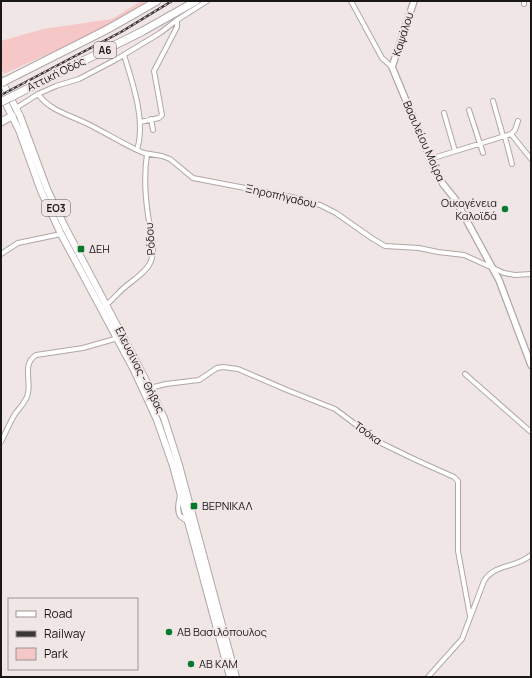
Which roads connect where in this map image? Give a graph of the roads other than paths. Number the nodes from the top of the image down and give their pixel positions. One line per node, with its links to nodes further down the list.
1 (156, 1): 9 (highway, Αττική Οδός / Α6)
2 (196, 1): 13 (highway, Αττική Οδός / Α6, bridge)
3 (207, 1): 6 (street)
4 (351, 1): 8 (street)
5 (414, 1): 8 (street, Καψάλου)
6 (177, 20): 7 (street); 18 (street)
7 (124, 55): 11 (street); 21 (street)
8 (392, 67): 30 (street, Βασιλείου Μοίρα)
9 (2, 81): 14 (main road, Ελευσίνας - Θήβας / ΕΟ3)
10 (1, 94): 17 (main road, Ελευσίνας - Θήβας / ΕΟ3)
11 (38, 94): 14 (street); 26 (street, Ξηροπήγαδου)
12 (493, 101): 24 (street)
13 (1, 102)
14 (16, 108): 17 (main road); 37 (main road, Ελευσίνας - Θήβας / ΕΟ3)
15 (469, 110): 25 (street)
16 (444, 113): 27 (street)
17 (12, 116): 20 (highway); 33 (main road, Ελευσίνας - Θήβας / ΕΟ3)
18 (151, 119): 21 (street); 22 (street)
19 (518, 121): 23 (street)
20 (1, 122)
21 (140, 122): 26 (street)
22 (153, 130)
23 (511, 134): 24 (street); 31 (street)
24 (504, 136): 25 (street); 32 (street)
25 (480, 143): 27 (street); 29 (street)
26 (137, 150): 28 (street, Ξηροπήγαδου)
27 (455, 151): 30 (street)
28 (147, 154): 35 (street, Ξηροπήγαδου); 37 (street, Ρόδου)
29 (483, 154)
30 (430, 159): 35 (street, Βασιλείου Μοίρα)
31 (531, 159)
32 (512, 164)
33 (61, 234): 34 (street); 37 (main road, Ελευσίνας - Θήβας / ΕΟ3)
34 (1, 254)
35 (492, 268): 36 (street, Ξηροπήγαδου); 39 (street, Βασιλείου Μοίρα)
36 (531, 274)
37 (103, 306): 38 (main road, Ελευσίνας - Θήβας / ΕΟ3)
38 (120, 337): 41 (main road, Ελευσίνας - Θήβας / ΕΟ3); 43 (street); 46 (main road, Ελευσίνας - Θήβας / ΕΟ3)
39 (531, 365)
40 (465, 374): 42 (street)
41 (150, 388): 45 (street, Τσόκα); 47 (main road, Ελευσίνας - Θήβας / ΕΟ3)
42 (531, 432)
43 (1, 442)
44 (531, 555): 45 (street)
45 (470, 616): 48 (street)
46 (230, 677)
47 (236, 677)
48 (428, 677)

